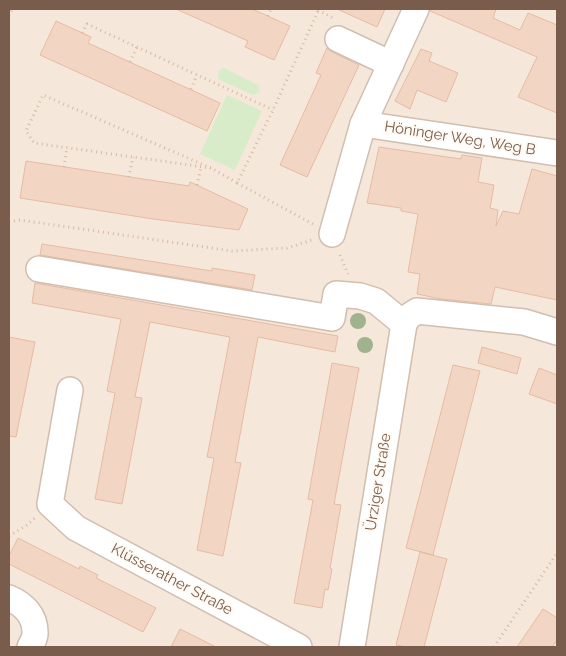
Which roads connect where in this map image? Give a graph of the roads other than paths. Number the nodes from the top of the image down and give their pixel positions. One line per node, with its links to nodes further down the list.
1 (416, 9): 3 (street)
2 (338, 39): 3 (street)
3 (391, 64): 4 (street)
4 (364, 124): 5 (street, Höninger Weg, Weg B); 6 (street)
5 (557, 153)
6 (332, 234)
7 (39, 269): 8 (street)
8 (406, 321): 9 (street); 14 (street, Ürziger Straße)
9 (557, 332)
10 (70, 390): 13 (street, Klüsserather Straße)
11 (9, 598): 12 (street)
12 (30, 647)
13 (299, 647)
14 (352, 647)

